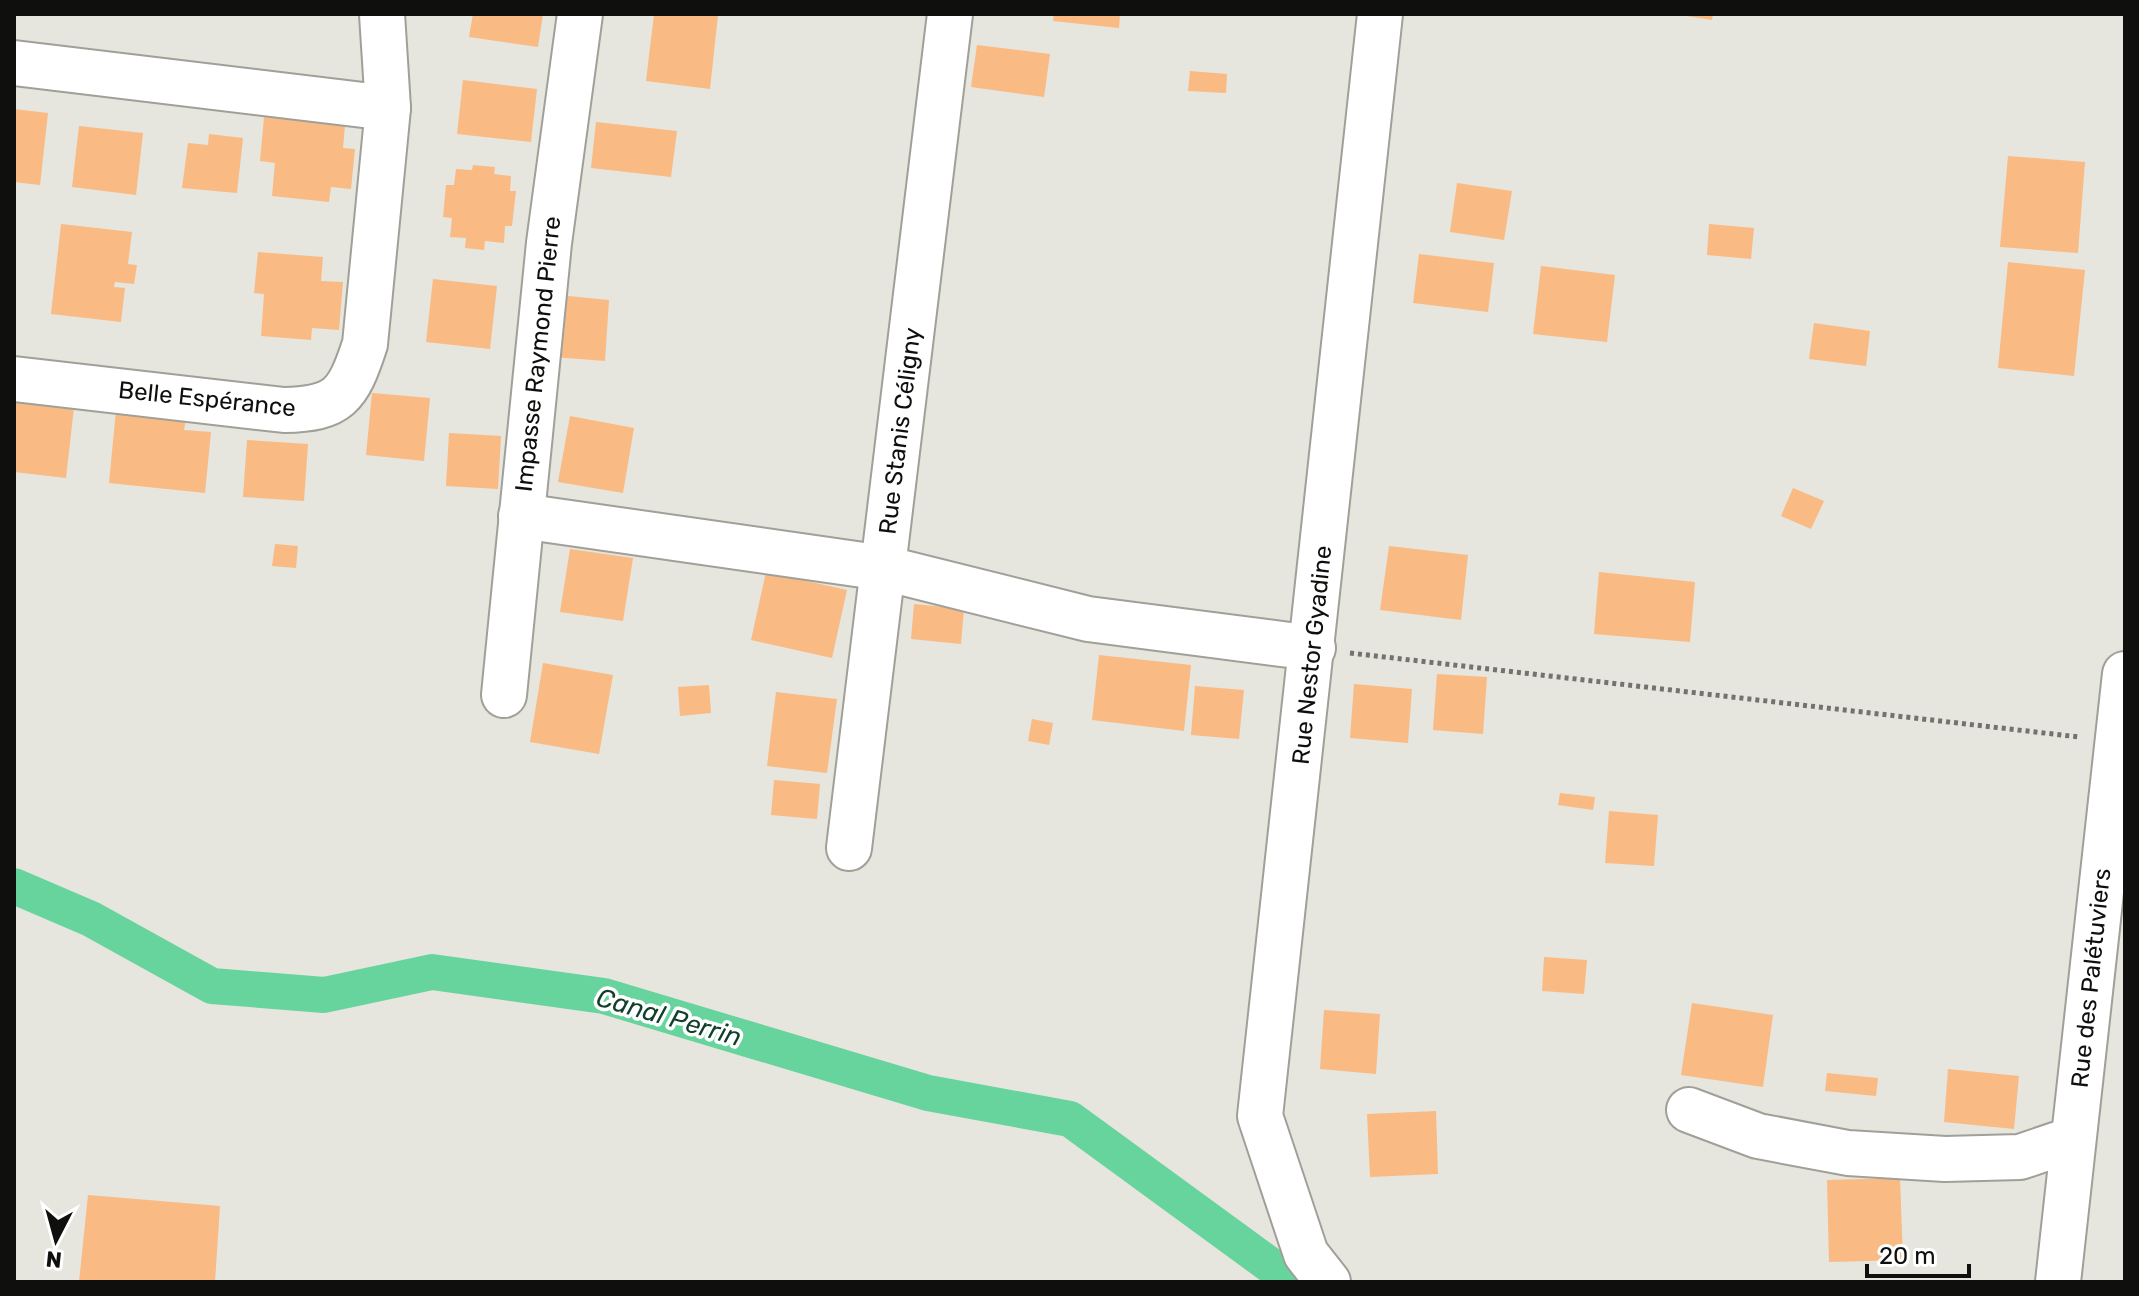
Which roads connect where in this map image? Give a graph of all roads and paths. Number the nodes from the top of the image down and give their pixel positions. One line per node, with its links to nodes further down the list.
1 (382, 14): 6 (street, Belle Espérance)
2 (580, 14): 8 (street, Impasse Raymond Pierre)
3 (950, 14): 9 (street, Rue Stanis Céligny)
4 (1380, 14): 10 (street, Rue Nestor Gyadine)
5 (14, 63): 6 (street)
6 (388, 108): 7 (street, Belle Espérance)
7 (14, 379)
8 (521, 516): 9 (street); 12 (street, Impasse Raymond Pierre)
9 (884, 568): 10 (street); 14 (street, Rue Stanis Céligny)
10 (1313, 648): 13 (path); 17 (street, Rue Nestor Gyadine)
11 (2125, 674): 13 (street, Rue des Palétuviers)
12 (504, 695)
13 (2116, 742): 16 (street, Rue des Palétuviers)
14 (849, 848)
15 (1689, 1110): 16 (street)
16 (2073, 1139): 18 (street, Rue des Palétuviers)
17 (1328, 1282)
18 (2058, 1282)

